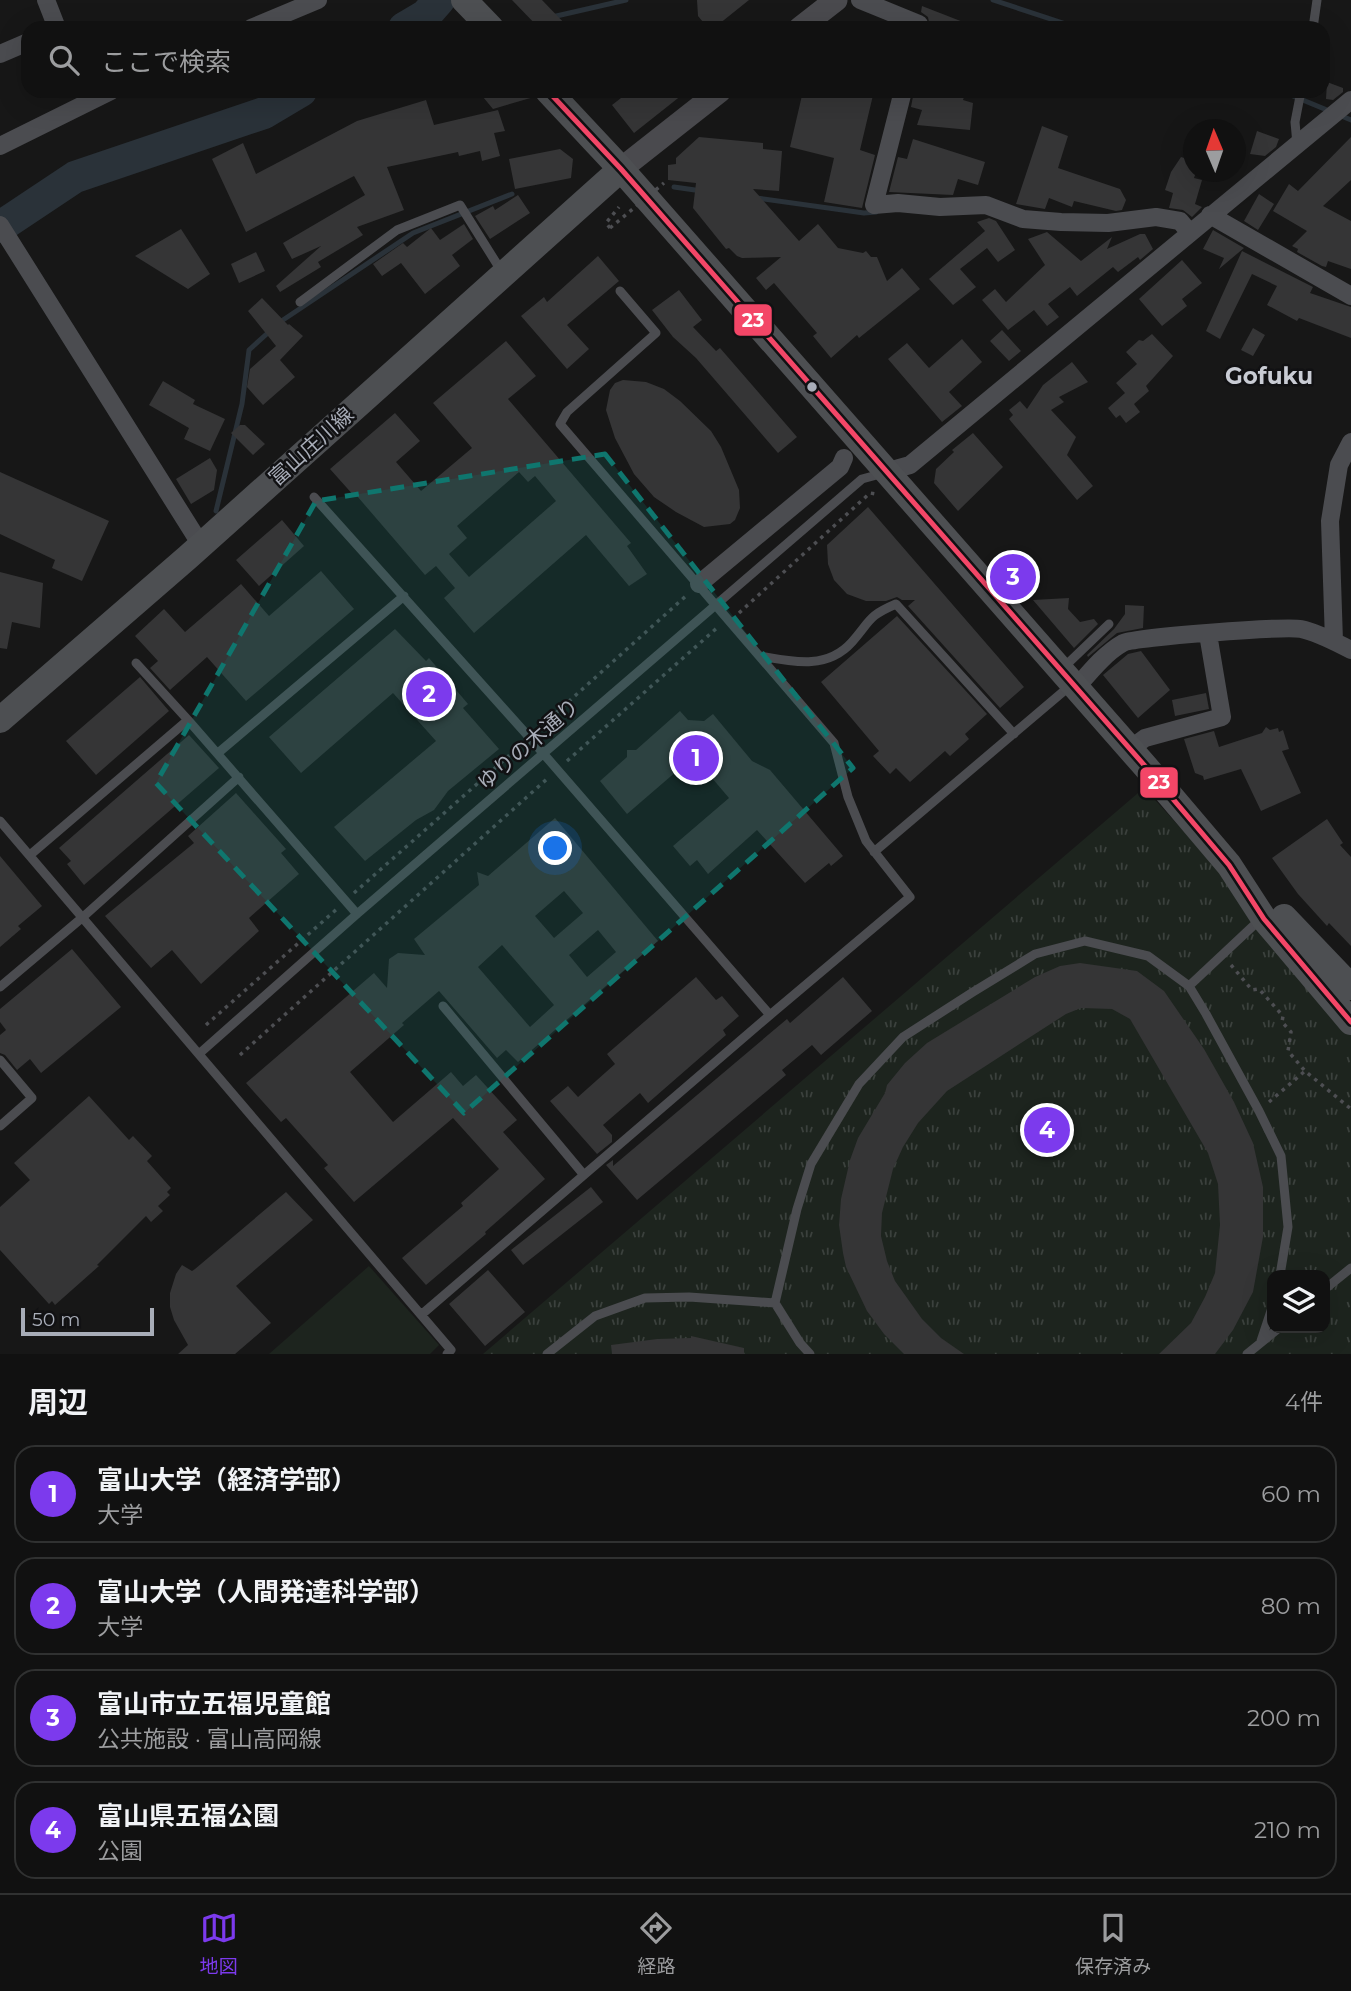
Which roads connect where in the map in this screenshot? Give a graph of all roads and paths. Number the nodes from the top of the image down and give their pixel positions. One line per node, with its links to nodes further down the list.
1 (46, 0): 6 (street)
2 (318, 0): 7 (street)
3 (836, 0): 8 (street)
4 (860, 0): 9 (street)
5 (1317, 0): 10 (lane)
6 (54, 21)
7 (268, 21)
8 (809, 21)
9 (912, 21)
10 (1314, 21)
11 (21, 45): 12 (street)
12 (0, 54)
13 (81, 98): 20 (street)
14 (555, 98): 21 (main road)
15 (711, 98): 21 (street)
16 (901, 98): 26 (street)
17 (1300, 98): 19 (lane)
18 (1349, 103): 19 (street)
19 (1297, 144): 24 (street)
20 (0, 146)
21 (621, 169): 27 (main road, 富山庄川線); 33 (main road)
22 (664, 183): 23 (path, bridge)
23 (618, 207)
24 (1210, 215): 26 (street); 29 (street)
25 (0, 225): 35 (street)
26 (1189, 232): 33 (street)
27 (502, 274): 30 (lane); 35 (main road, 富山庄川線)
28 (620, 291): 36 (lane)
29 (1351, 296)
30 (300, 302)
31 (1349, 450): 41 (street)
32 (844, 458): 36 (street)
33 (886, 472): 38 (lane, ゆりの木通り); 45 (main road)
34 (314, 497): 37 (lane)
35 (201, 545): 46 (main road, 富山庄川線)
36 (699, 584): 38 (lane); 49 (path)
37 (404, 596): 49 (lane); 50 (lane)
38 (717, 605): 43 (lane); 51 (lane, ゆりの木通り)
39 (1109, 624): 45 (lane)
40 (1208, 634): 41 (street); 45 (street); 52 (street)
41 (1334, 641): 42 (street)
42 (1351, 650)
43 (760, 656): 48 (lane); 55 (lane)
44 (136, 663): 47 (lane)
45 (1070, 681): 48 (lane); 52 (main road)
46 (0, 720)
47 (188, 720): 50 (lane); 56 (lane)
48 (1014, 734): 55 (lane)
49 (529, 737): 51 (lane); 58 (path)
50 (218, 753): 53 (lane)
51 (543, 753): 59 (lane, ゆりの木通り); 67 (lane)
52 (1138, 758): 57 (main road)
53 (239, 777): 58 (lane); 60 (lane)
54 (0, 821): 56 (lane)
55 (874, 852): 67 (lane)
56 (30, 855): 60 (lane)
57 (1229, 865): 61 (main road); 65 (main road)
58 (346, 901): 59 (lane); 69 (path)
59 (357, 914): 70 (lane, ゆりの木通り)
60 (83, 917): 63 (lane); 70 (lane)
61 (1264, 919): 62 (lane); 68 (main road)
62 (1222, 955): 64 (lane); 72 (path)
63 (0, 986)
64 (1189, 986): 74 (lane); 80 (lane)
65 (1351, 988)
66 (443, 1006): 76 (lane)
67 (771, 1015): 76 (lane)
68 (1351, 1022)
69 (206, 1025)
70 (200, 1054): 81 (lane)
71 (0, 1060): 75 (lane)
72 (1305, 1071): 73 (path); 74 (path)
73 (1351, 1109)
74 (1259, 1111): 78 (lane)
75 (0, 1126)
76 (584, 1175): 81 (lane)
77 (1351, 1268): 79 (lane)
78 (1281, 1270)
79 (1330, 1285)
80 (775, 1303): 86 (lane); 87 (lane)
81 (421, 1315): 85 (lane)
82 (1267, 1323): 84 (lane)
83 (1273, 1333): 84 (lane)
84 (1260, 1343): 88 (lane)
85 (447, 1354)
86 (547, 1354)
87 (810, 1354)
88 (1247, 1354)

